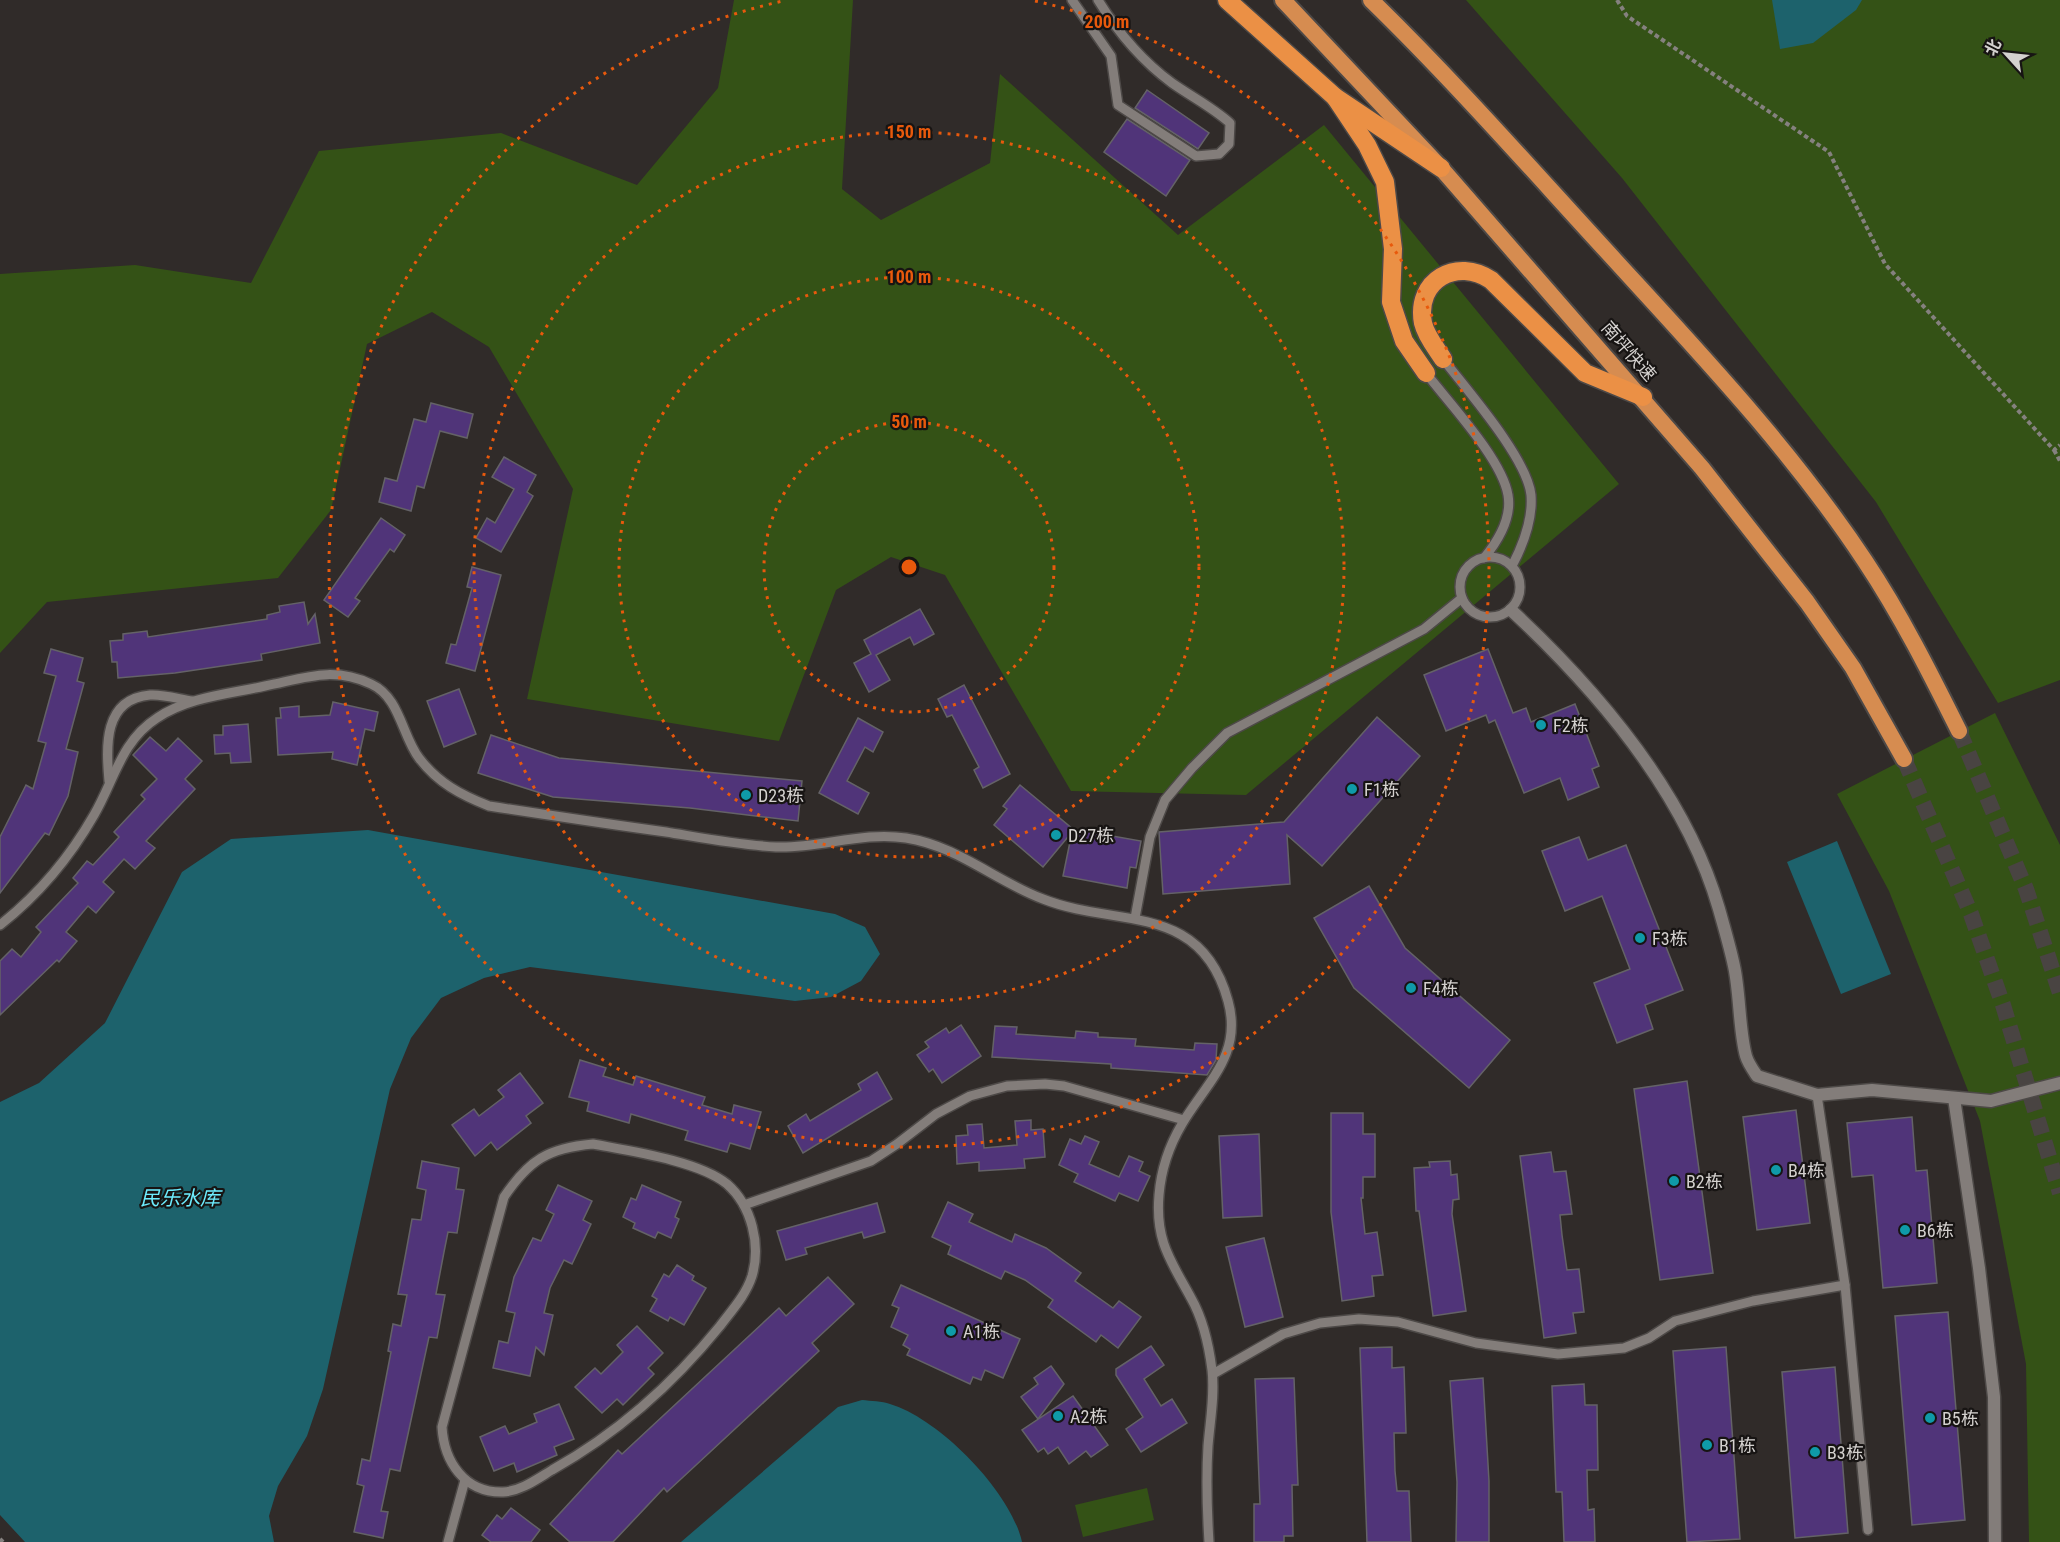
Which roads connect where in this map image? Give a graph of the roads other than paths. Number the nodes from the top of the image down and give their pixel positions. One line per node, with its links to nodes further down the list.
1 (1072, 0): 2 (lane)
2 (1098, 0)
3 (1227, 0): 6 (highway)
4 (1283, 0): 7 (highway, 南坪快速)
5 (1371, 0): 16 (highway)
6 (1335, 97): 7 (highway); 9 (highway)
7 (1441, 168): 10 (highway, 南坪快速)
8 (1443, 359): 10 (highway); 12 (lane)
9 (1426, 373): 11 (lane)
10 (1643, 397): 17 (highway, 南坪快速)
11 (1484, 558): 12 (lane); 13 (lane)
12 (1512, 567): 14 (lane)
13 (1462, 598): 14 (lane); 19 (lane)
14 (1511, 610): 22 (street)
15 (194, 702): 18 (lane); 18 (lane); 19 (lane)
16 (1959, 730)
17 (1904, 759)
18 (110, 786): 20 (lane)
19 (1135, 918): 24 (lane)
20 (0, 925)
21 (2060, 1083): 23 (street)
22 (1817, 1095): 23 (street); 26 (lane)
23 (1954, 1098): 32 (street)
24 (1184, 1120): 25 (lane); 27 (lane)
25 (744, 1205): 28 (lane); 28 (lane)
26 (1845, 1285): 27 (lane); 29 (lane)
27 (1213, 1374): 31 (lane)
28 (465, 1480): 30 (lane)
29 (1868, 1530)
30 (448, 1542)
31 (1209, 1542)
32 (1995, 1542)

